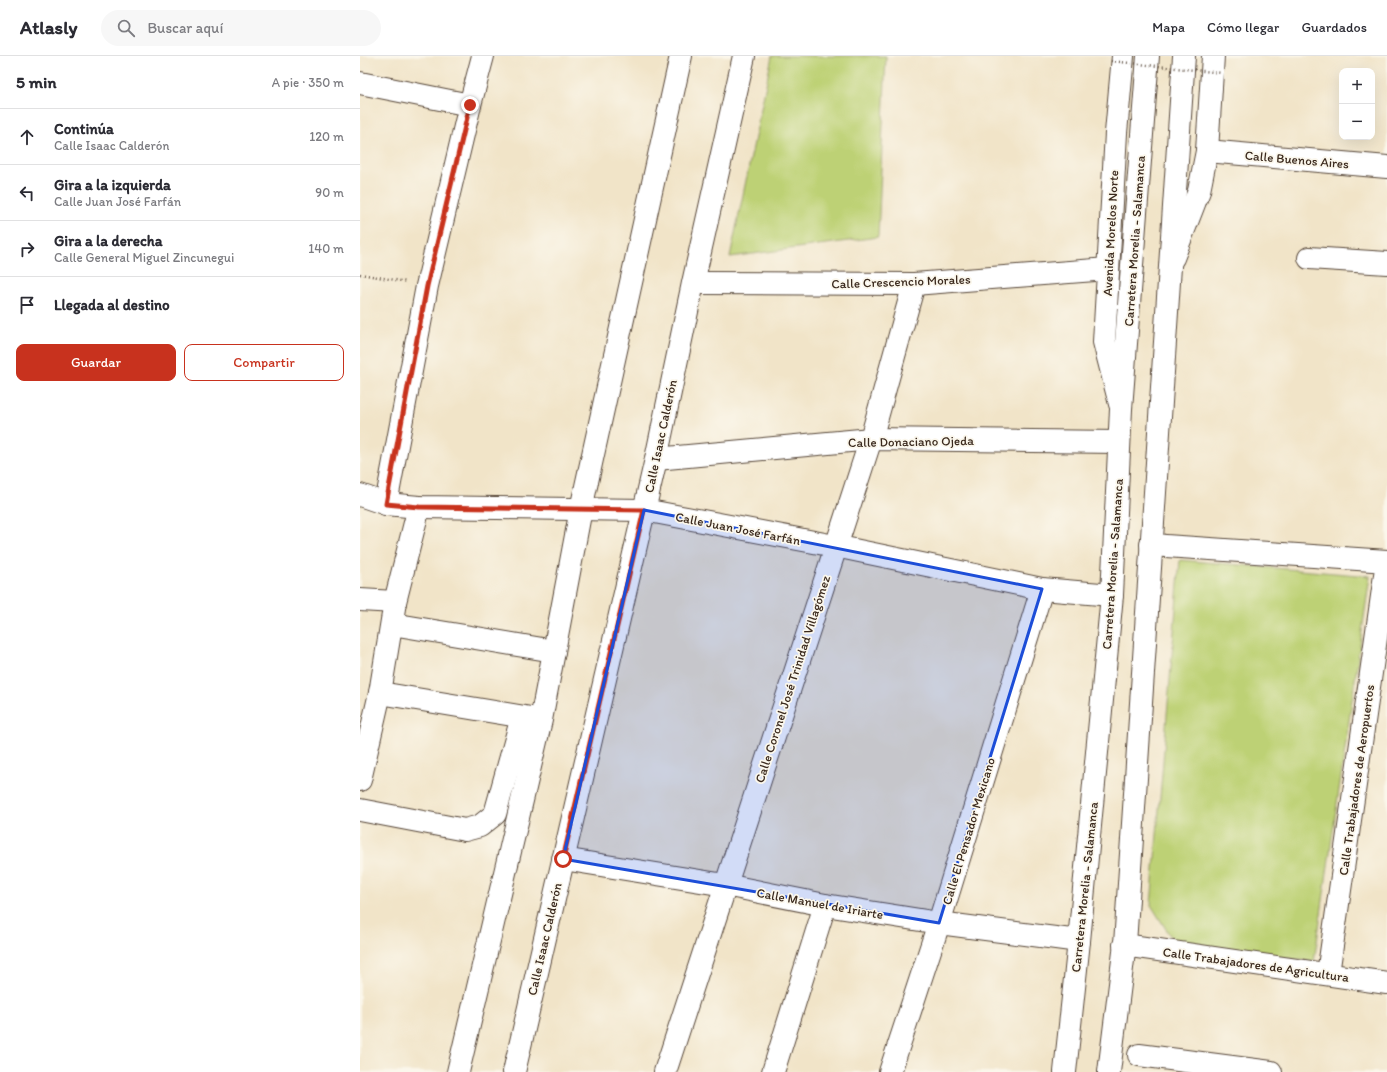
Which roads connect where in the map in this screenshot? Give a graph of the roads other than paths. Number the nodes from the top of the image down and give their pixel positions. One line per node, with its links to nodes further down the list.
1 (484, 56): 9 (main road)
2 (681, 56): 25 (main road)
3 (744, 56): 16 (main road, Calle Isaac Calderón)
4 (1148, 56): 18 (main road, Carretera Morelia - Salamanca)
5 (1184, 56): 14 (main road)
6 (1117, 59): 15 (main road, Avenida Morelos Norte)
7 (1218, 64): 10 (main road)
8 (360, 84): 9 (main road)
9 (470, 105): 23 (main road)
10 (1207, 151): 11 (main road, Calle Buenos Aires); 14 (main road)
11 (1387, 167)
12 (1309, 258): 13 (main road)
13 (1387, 263)
14 (1169, 269): 27 (main road)
15 (1108, 270): 17 (main road, Calle Crescencio Morales); 18 (main road, Avenida Morelos Norte)
16 (693, 283): 17 (main road, Calle Crescencio Morales); 21 (main road, Calle Isaac Calderón)
17 (914, 284): 19 (main road, Calle Coronel José Trinidad Villagómez)
18 (1121, 409): 20 (main road, Carretera Morelia - Salamanca)
19 (871, 439): 20 (main road, Calle Donaciano Ojeda); 21 (main road, Calle Donaciano Ojeda); 28 (main road, Calle Coronel José Trinidad Villagómez)
20 (1119, 442): 31 (main road, Carretera Morelia - Salamanca)
21 (656, 459): 26 (main road, Calle Isaac Calderón)
22 (360, 495): 23 (main road, Calle Juan José Farfán)
23 (386, 504): 24 (main road, Calle Juan José Farfán)
24 (419, 507): 25 (main road, Calle Juan José Farfán); 33 (main road)
25 (581, 509): 26 (main road, Calle Juan José Farfán); 36 (main road)
26 (644, 510): 28 (main road, Calle Juan José Farfán); 41 (main road, Calle Isaac Calderón)
27 (1151, 545): 29 (main road); 46 (main road)
28 (835, 546): 30 (main road, Calle Juan José Farfán); 42 (main road, Calle Coronel José Trinidad Villagómez)
29 (1387, 561): 34 (main road, Calle Trabajadores de Aeropuertos)
30 (1042, 589): 31 (main road, Calle Juan José Farfán); 44 (main road, Calle El Pensador Mexicano)
31 (1112, 595): 45 (main road, Carretera Morelia - Salamanca)
32 (360, 600): 33 (main road)
33 (395, 602): 35 (main road)
34 (1384, 611): 47 (main road, Calle Trabajadores de Aeropuertos)
35 (392, 624): 36 (main road); 37 (main road)
36 (554, 651): 38 (main road)
37 (380, 693): 38 (main road); 39 (main road)
38 (532, 718): 40 (main road); 51 (main road)
39 (360, 780)
40 (360, 810)
41 (563, 859): 42 (main road, Calle Manuel de Iriarte); 52 (main road, Calle Isaac Calderón)
42 (725, 885): 43 (main road, Calle Manuel de Iriarte); 53 (main road, Calle Coronel José Trinidad Villagómez)
43 (825, 905): 44 (main road, Calle Manuel de Iriarte); 54 (main road)
44 (940, 923): 45 (main road, Calle Manuel de Iriarte); 55 (main road, Calle El Pensador Mexicano)
45 (1079, 941): 56 (main road, Carretera Morelia - Salamanca)
46 (1124, 945): 47 (main road, Calle Trabajadores de Agricultura); 49 (main road)
47 (1328, 974): 48 (main road, Calle Trabajadores de Agricultura)
48 (1387, 982)
49 (1110, 1062): 50 (main road)
50 (1145, 1064): 57 (main road)
51 (458, 1072)
52 (514, 1072)
53 (665, 1072)
54 (773, 1072)
55 (890, 1072)
56 (1065, 1072)
57 (1271, 1072)

